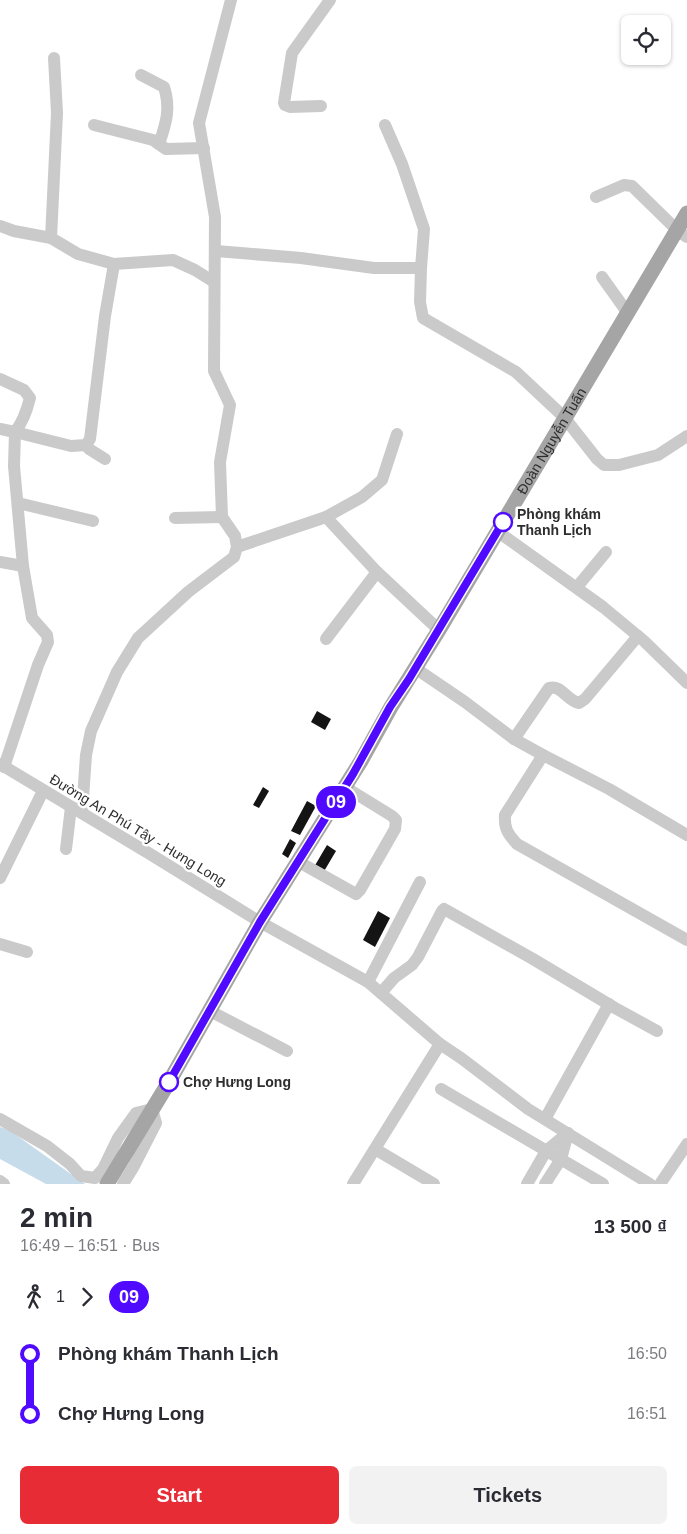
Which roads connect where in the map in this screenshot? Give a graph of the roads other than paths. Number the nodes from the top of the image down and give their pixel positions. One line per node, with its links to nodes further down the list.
1 (231, 0): 9 (street)
2 (330, 0): 5 (street)
3 (54, 58): 14 (street)
4 (141, 75): 8 (street)
5 (321, 106)
6 (94, 125): 8 (street)
7 (385, 125): 17 (street)
8 (159, 144): 9 (street)
9 (204, 148): 15 (street)
10 (596, 197): 13 (street)
11 (687, 213): 13 (main road, Đoàn Nguyễn Tuấn)
12 (0, 226): 14 (street)
13 (682, 233): 20 (main road, Đoàn Nguyễn Tuấn)
14 (51, 238): 16 (street)
15 (216, 251): 17 (street); 19 (street)
16 (114, 264): 19 (street); 27 (street)
17 (421, 268): 22 (street)
18 (602, 277): 20 (street)
19 (214, 282): 30 (street)
20 (627, 312): 22 (main road, Đoàn Nguyễn Tuấn)
21 (0, 379): 24 (street)
22 (564, 417): 26 (street); 34 (main road, Đoàn Nguyễn Tuấn)
23 (0, 429): 24 (street)
24 (15, 432): 27 (street); 29 (street)
25 (397, 434): 31 (street)
26 (687, 436)
27 (86, 445): 28 (street)
28 (105, 459)
29 (18, 503): 33 (street); 38 (street)
30 (222, 517): 32 (street); 35 (street)
31 (326, 517): 35 (street); 39 (street)
32 (175, 518)
33 (93, 521)
34 (497, 531): 40 (street); 41 (main road, Đoàn Nguyễn Tuấn)
35 (237, 547): 52 (street)
36 (606, 552): 40 (street)
37 (0, 562): 38 (street)
38 (23, 566): 48 (street)
39 (377, 572): 41 (street); 43 (street)
40 (577, 588): 42 (street)
41 (439, 630): 44 (main road, Đoàn Nguyễn Tuấn)
42 (638, 636): 45 (street); 46 (street)
43 (326, 640)
44 (415, 668): 46 (street); 49 (main road, Đoàn Nguyễn Tuấn)
45 (687, 683)
46 (514, 739): 47 (street)
47 (543, 754): 53 (street); 59 (street)
48 (2, 766): 50 (street, Đường An Phú Tây - Hưng Long)
49 (345, 787): 55 (main road, Đoàn Nguyễn Tuấn); 55 (street)
50 (43, 791): 51 (street, Đường An Phú Tây - Hưng Long); 56 (street)
51 (71, 807): 52 (street, Đường An Phú Tây - Hưng Long); 54 (street)
52 (82, 813): 58 (street, Đường An Phú Tây - Hưng Long)
53 (687, 835)
54 (66, 849)
55 (299, 862): 58 (main road, Đoàn Nguyễn Tuấn)
56 (0, 878)
57 (420, 882): 62 (street)
58 (260, 922): 62 (street, Đường An Phú Tây - Hưng Long); 65 (main road, Đoàn Nguyễn Tuấn)
59 (687, 940)
60 (0, 944): 61 (street)
61 (27, 952)
62 (368, 982): 63 (street, Đường An Phú Tây - Hưng Long)
63 (381, 993): 64 (street); 67 (street, Đường An Phú Tây - Hưng Long)
64 (609, 1004): 66 (street); 72 (street)
65 (210, 1011): 68 (street); 70 (main road, Đoàn Nguyễn Tuấn)
66 (657, 1031)
67 (440, 1044): 72 (street, Đường An Phú Tây - Hưng Long); 75 (street)
68 (287, 1051)
69 (441, 1090): 76 (street)
70 (152, 1109): 71 (street); 80 (main road, Đoàn Nguyễn Tuấn); 81 (street)
71 (0, 1119)
72 (545, 1119): 73 (street, Đường An Phú Tây - Hưng Long)
73 (568, 1133): 76 (street); 77 (street); 87 (street, Đường An Phú Tây - Hưng Long)
74 (687, 1144): 88 (street)
75 (375, 1149): 82 (street); 83 (street)
76 (546, 1151): 77 (street); 84 (street)
77 (561, 1159): 85 (street); 86 (street)
78 (0, 1182): 79 (street)
79 (4, 1184)
80 (107, 1184)
81 (122, 1184)
82 (353, 1184)
83 (434, 1184)
84 (527, 1184)
85 (546, 1184)
86 (603, 1184)
87 (650, 1184)
88 (660, 1184)

